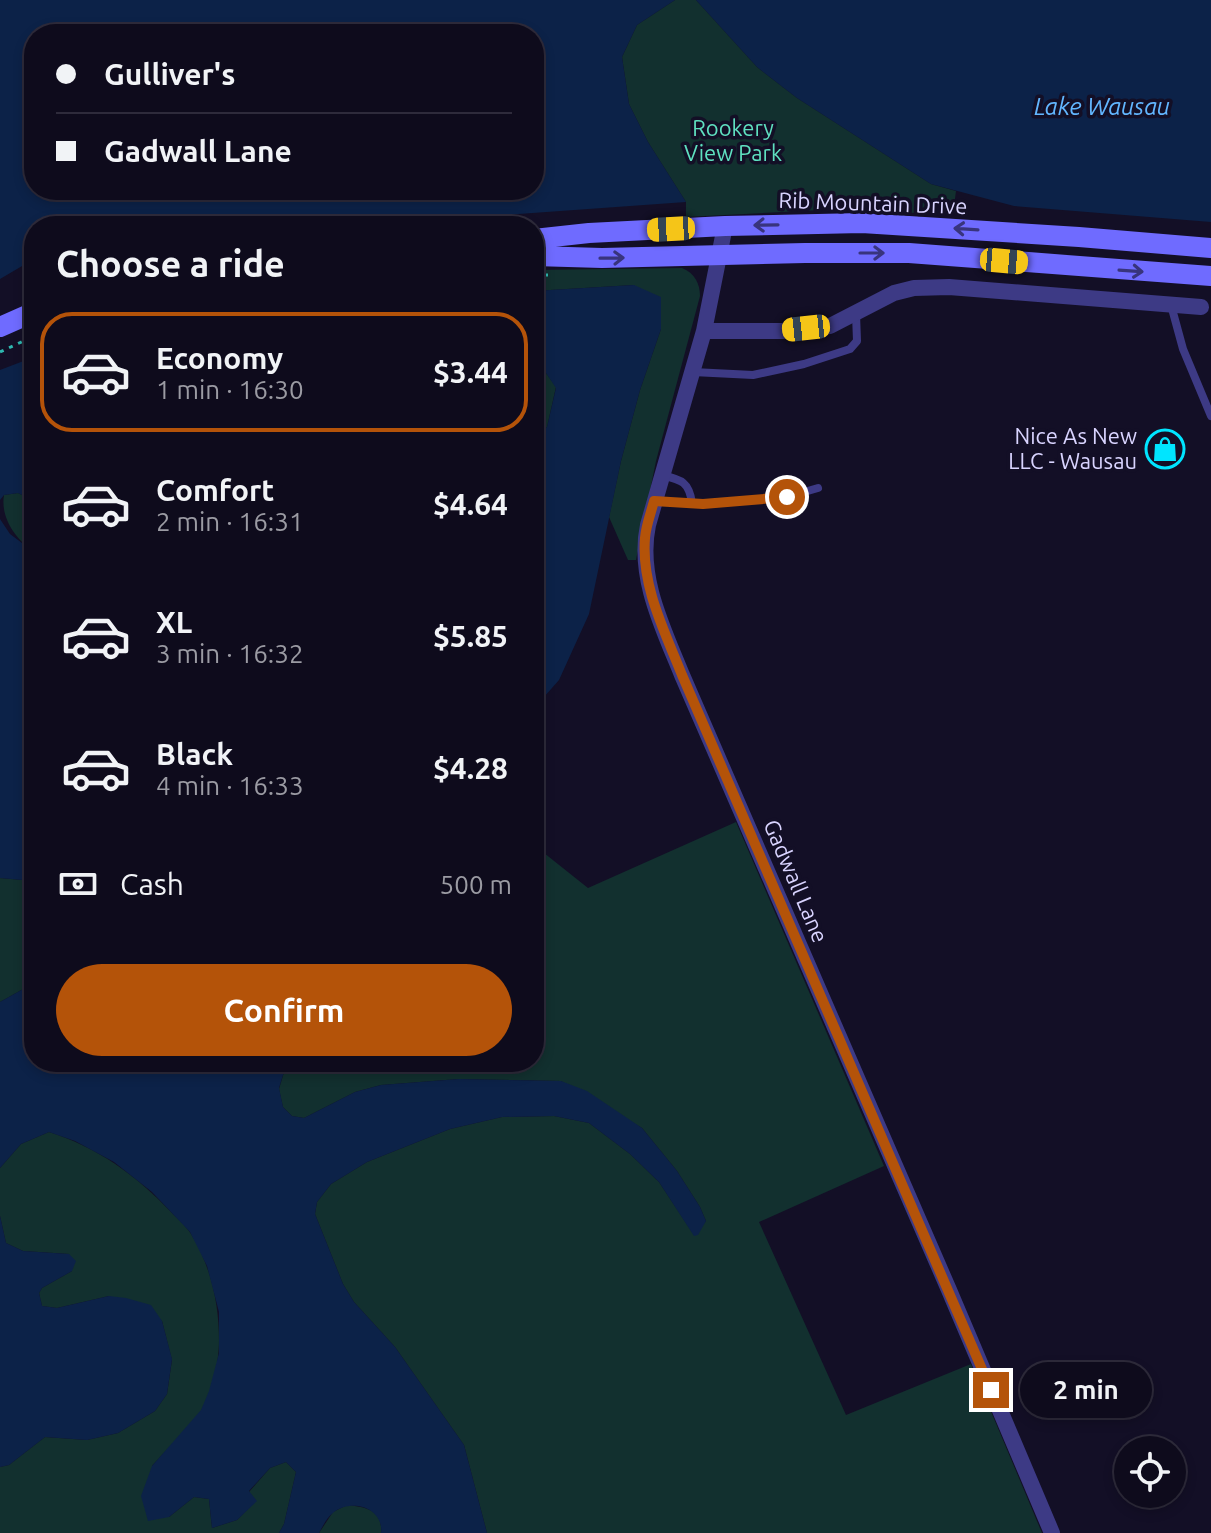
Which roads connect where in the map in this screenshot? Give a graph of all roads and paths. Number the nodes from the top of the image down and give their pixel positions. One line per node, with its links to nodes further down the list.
1 (725, 226): 2 (main road, Rib Mountain Drive); 3 (main road, Rib Mountain Drive, one-way to 1); 4 (street, Gadwall Lane)
2 (544, 238)
3 (1211, 248)
4 (720, 255): 5 (main road, one-way to 4); 6 (main road, one-way to 6); 12 (street, Gadwall Lane)
5 (544, 256)
6 (1211, 276)
7 (1171, 305): 8 (street); 9 (street); 16 (lane)
8 (1201, 307)
9 (856, 313): 12 (street); 15 (lane)
10 (24, 316): 11 (main road)
11 (1, 326)
12 (704, 331): 15 (street, Gadwall Lane)
13 (24, 341): 14 (path)
14 (0, 352)
15 (692, 372): 17 (street, Gadwall Lane)
16 (1211, 416)
17 (662, 475): 19 (street, Gadwall Lane); 20 (lane)
18 (818, 488): 20 (lane)
19 (654, 501): 20 (lane); 21 (street, Gadwall Lane)
20 (692, 503)
21 (1052, 1533)

